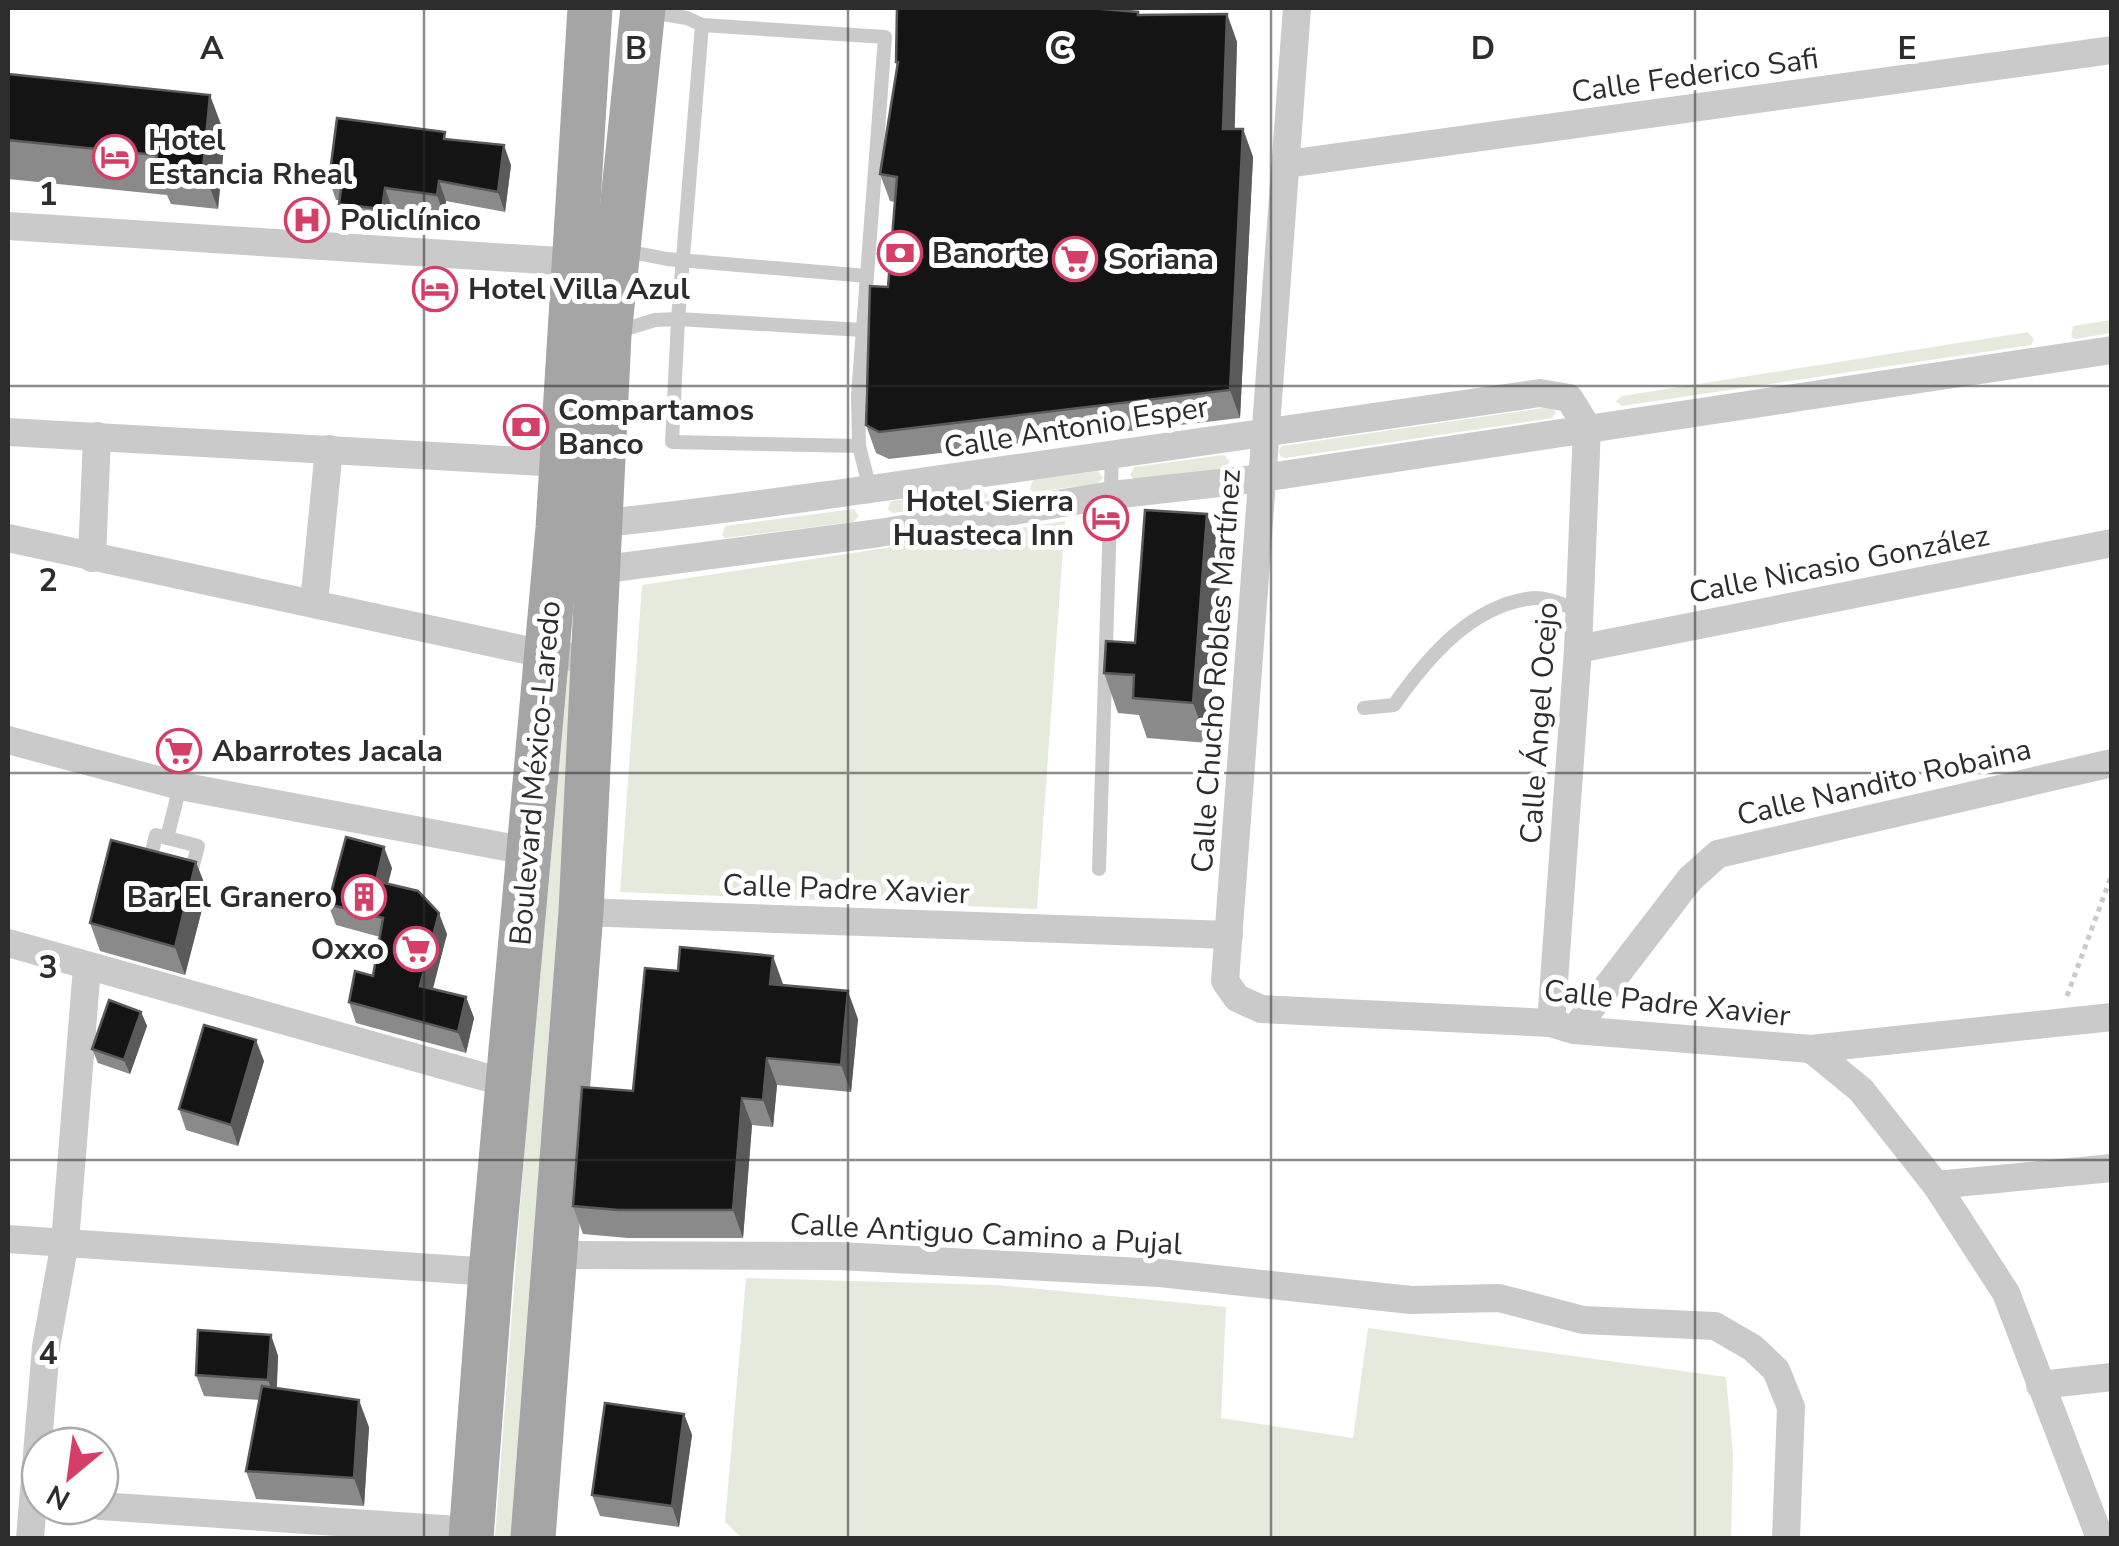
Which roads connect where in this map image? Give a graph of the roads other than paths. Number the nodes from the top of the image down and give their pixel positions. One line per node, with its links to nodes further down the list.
1 (1298, 8): 6 (street, Calle Chucho Robles Martínez)
2 (643, 9): 4 (lane); 8 (main road, Boulevard México-Laredo)
3 (588, 17): 8 (main road, Boulevard México-Laredo)
4 (702, 25): 9 (lane); 10 (lane)
5 (2112, 50): 6 (street, Calle Federico Safi)
6 (1287, 164): 16 (street, Calle Chucho Robles Martínez)
7 (8, 226): 8 (street)
8 (594, 256): 9 (lane); 13 (main road, Boulevard México-Laredo); 22 (main road, Boulevard México-Laredo)
9 (682, 260): 10 (lane); 11 (lane)
10 (866, 276): 12 (lane)
11 (678, 319): 12 (lane); 13 (lane); 19 (lane)
12 (862, 330): 19 (lane)
13 (609, 334): 28 (main road, Boulevard México-Laredo)
14 (2112, 350): 15 (street)
15 (1587, 427): 16 (street, Calle Antonio Esper); 24 (street); 36 (street, Calle Ángel Ocejo)
16 (1266, 431): 21 (street, Calle Antonio Esper); 24 (street, Calle Chucho Robles Martínez)
17 (8, 432): 18 (street)
18 (97, 436): 20 (street); 32 (street)
19 (859, 446): 25 (lane)
20 (329, 449): 22 (street); 35 (street)
21 (1112, 456): 23 (street, Calle Antonio Esper); 26 (lane)
22 (560, 463): 28 (main road, Boulevard México-Laredo)
23 (1000, 473): 25 (street, Calle Antonio Esper); 27 (street)
24 (1263, 478): 26 (street); 50 (street, Calle Chucho Robles Martínez)
25 (870, 489): 28 (street, Calle Antonio Esper); 29 (street)
26 (1112, 495): 27 (street); 47 (lane)
27 (1006, 512): 29 (street)
28 (579, 526): 33 (main road, Boulevard México-Laredo); 34 (main road, Boulevard México-Laredo)
29 (880, 533): 33 (street)
30 (8, 538): 32 (street)
31 (2112, 543): 37 (street, Calle Nicasio González)
32 (92, 558): 35 (street)
33 (598, 571): 34 (street); 39 (main road, Boulevard México-Laredo)
34 (551, 575): 38 (main road, Boulevard México-Laredo)
35 (314, 603): 38 (street)
36 (1579, 610): 37 (street, Calle Ángel Ocejo); 40 (lane)
37 (1578, 649): 55 (street, Calle Ángel Ocejo)
38 (544, 654): 39 (street); 45 (main road, Boulevard México-Laredo)
39 (595, 659): 49 (main road, Boulevard México-Laredo)
40 (1364, 708)
41 (8, 740): 43 (street)
42 (2112, 764): 55 (street, Calle Nandito Robaina)
43 (180, 786): 44 (lane); 45 (street)
44 (167, 838): 46 (lane); 48 (lane)
45 (527, 852): 57 (main road, Boulevard México-Laredo)
46 (149, 864)
47 (1099, 869)
48 (190, 876)
49 (581, 912): 50 (street, Calle Padre Xavier); 62 (main road, Boulevard México-Laredo)
50 (1229, 935): 53 (street, Calle Chucho Robles Martínez)
51 (8, 943): 52 (street)
52 (87, 967): 57 (street); 61 (street)
53 (1225, 981): 55 (street, Calle Padre Xavier)
54 (2112, 1016): 56 (street, Calle Padre Xavier)
55 (1562, 1026): 56 (street, Calle Padre Xavier)
56 (1811, 1050): 59 (street)
57 (510, 1084): 63 (main road, Boulevard México-Laredo)
58 (2112, 1168): 59 (street)
59 (1936, 1185): 65 (street)
60 (8, 1239): 61 (street)
61 (64, 1242): 63 (street); 66 (street)
62 (556, 1254): 69 (main road, Boulevard México-Laredo); 70 (street, Calle Antiguo Camino a Pujal)
63 (490, 1272): 68 (main road, Boulevard México-Laredo)
64 (2112, 1377): 65 (street)
65 (2040, 1384): 71 (street)
66 (36, 1426)
67 (120, 1508): 68 (street)
68 (471, 1535)
69 (533, 1538)
70 (1786, 1538)
71 (2100, 1538)

